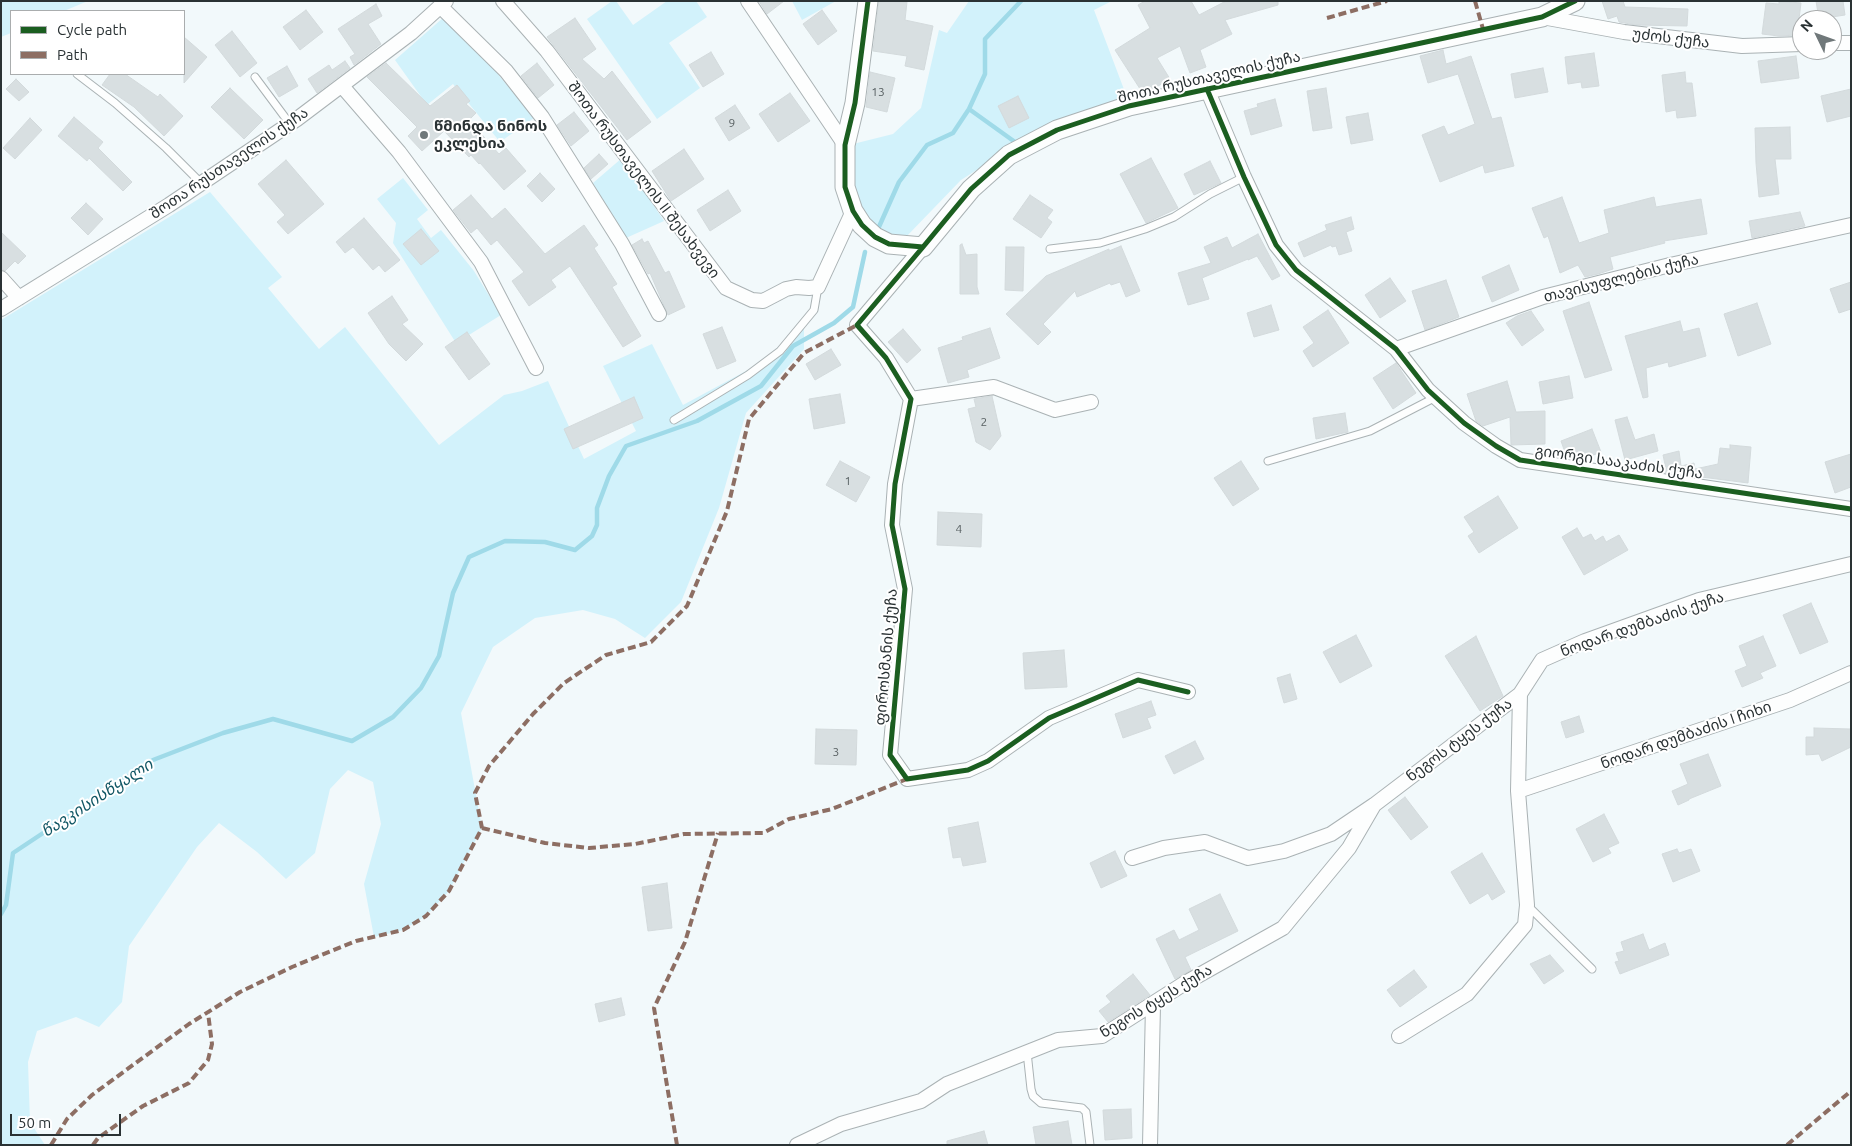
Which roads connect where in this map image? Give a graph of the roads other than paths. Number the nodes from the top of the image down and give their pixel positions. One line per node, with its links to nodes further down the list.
1 (503, 1): 21 (street, შოთა რუსთაველის II შესახვევი)
2 (748, 1): 13 (street)
3 (868, 1): 13 (street)
4 (1575, 1): 6 (street, შოთა რუსთაველის ქუჩა)
5 (443, 4): 10 (street, შოთა რუსთაველის ქუჩა); 24 (street)
6 (1542, 16): 7 (street, უძოს ქუჩა); 11 (street, შოთა რუსთაველის ქუჩა)
7 (1792, 44)
8 (78, 75): 15 (lane)
9 (255, 77): 12 (lane)
10 (342, 86): 12 (street, შოთა რუსთაველის ქუჩა); 26 (street)
11 (1207, 89): 14 (street, გიორგი სააკაძის ქუჩა); 18 (street, შოთა რუსთაველის ქუჩა)
12 (290, 124): 15 (street, შოთა რუსთაველის ქუჩა)
13 (844, 145): 16 (street)
14 (1244, 177): 19 (lane); 25 (street, გიორგი სააკაძის ქუჩა)
15 (201, 183): 22 (street, შოთა რუსთაველის ქუჩა)
16 (852, 211): 18 (street); 21 (street)
17 (1851, 225): 25 (street, თავისუფლების ქუჩა)
18 (924, 247): 28 (street)
19 (1050, 248)
20 (1, 278): 22 (street)
21 (818, 287): 30 (lane)
22 (19, 298): 23 (street, შოთა რუსთაველის ქუჩა)
23 (1, 309)
24 (659, 314)
25 (1396, 349): 27 (street, გიორგი სააკაძის ქუჩა)
26 (536, 368)
27 (1436, 397): 31 (lane); 32 (street, გიორგი სააკაძის ქუჩა)
28 (911, 399): 29 (street); 35 (street, ფიროსმანის ქუჩა)
29 (1092, 402)
30 (674, 420)
31 (1268, 461)
32 (1851, 509)
33 (1851, 564): 36 (street, ნოდარ დუმბაძის ქუჩა)
34 (1851, 672): 37 (street, ნოდარ დუმბაძის I ჩიხი)
35 (1188, 692)
36 (1520, 694): 37 (street); 38 (street, ნეგოს ტყეს ქუჩა)
37 (1518, 791): 40 (street)
38 (1374, 805): 39 (street, ნეგოს ტყეს ქუჩა); 42 (street, ნეგოს ტყეს ქუჩა)
39 (1132, 858)
40 (1527, 905): 41 (lane); 43 (street)
41 (1592, 969)
42 (1153, 1005): 44 (street, ნეგოს ტყეს ქუჩა); 47 (street)
43 (1399, 1036)
44 (1027, 1052): 45 (street, ნეგოს ტყეს ქუჩა); 46 (lane)
45 (797, 1145)
46 (1090, 1145)
47 (1150, 1145)

